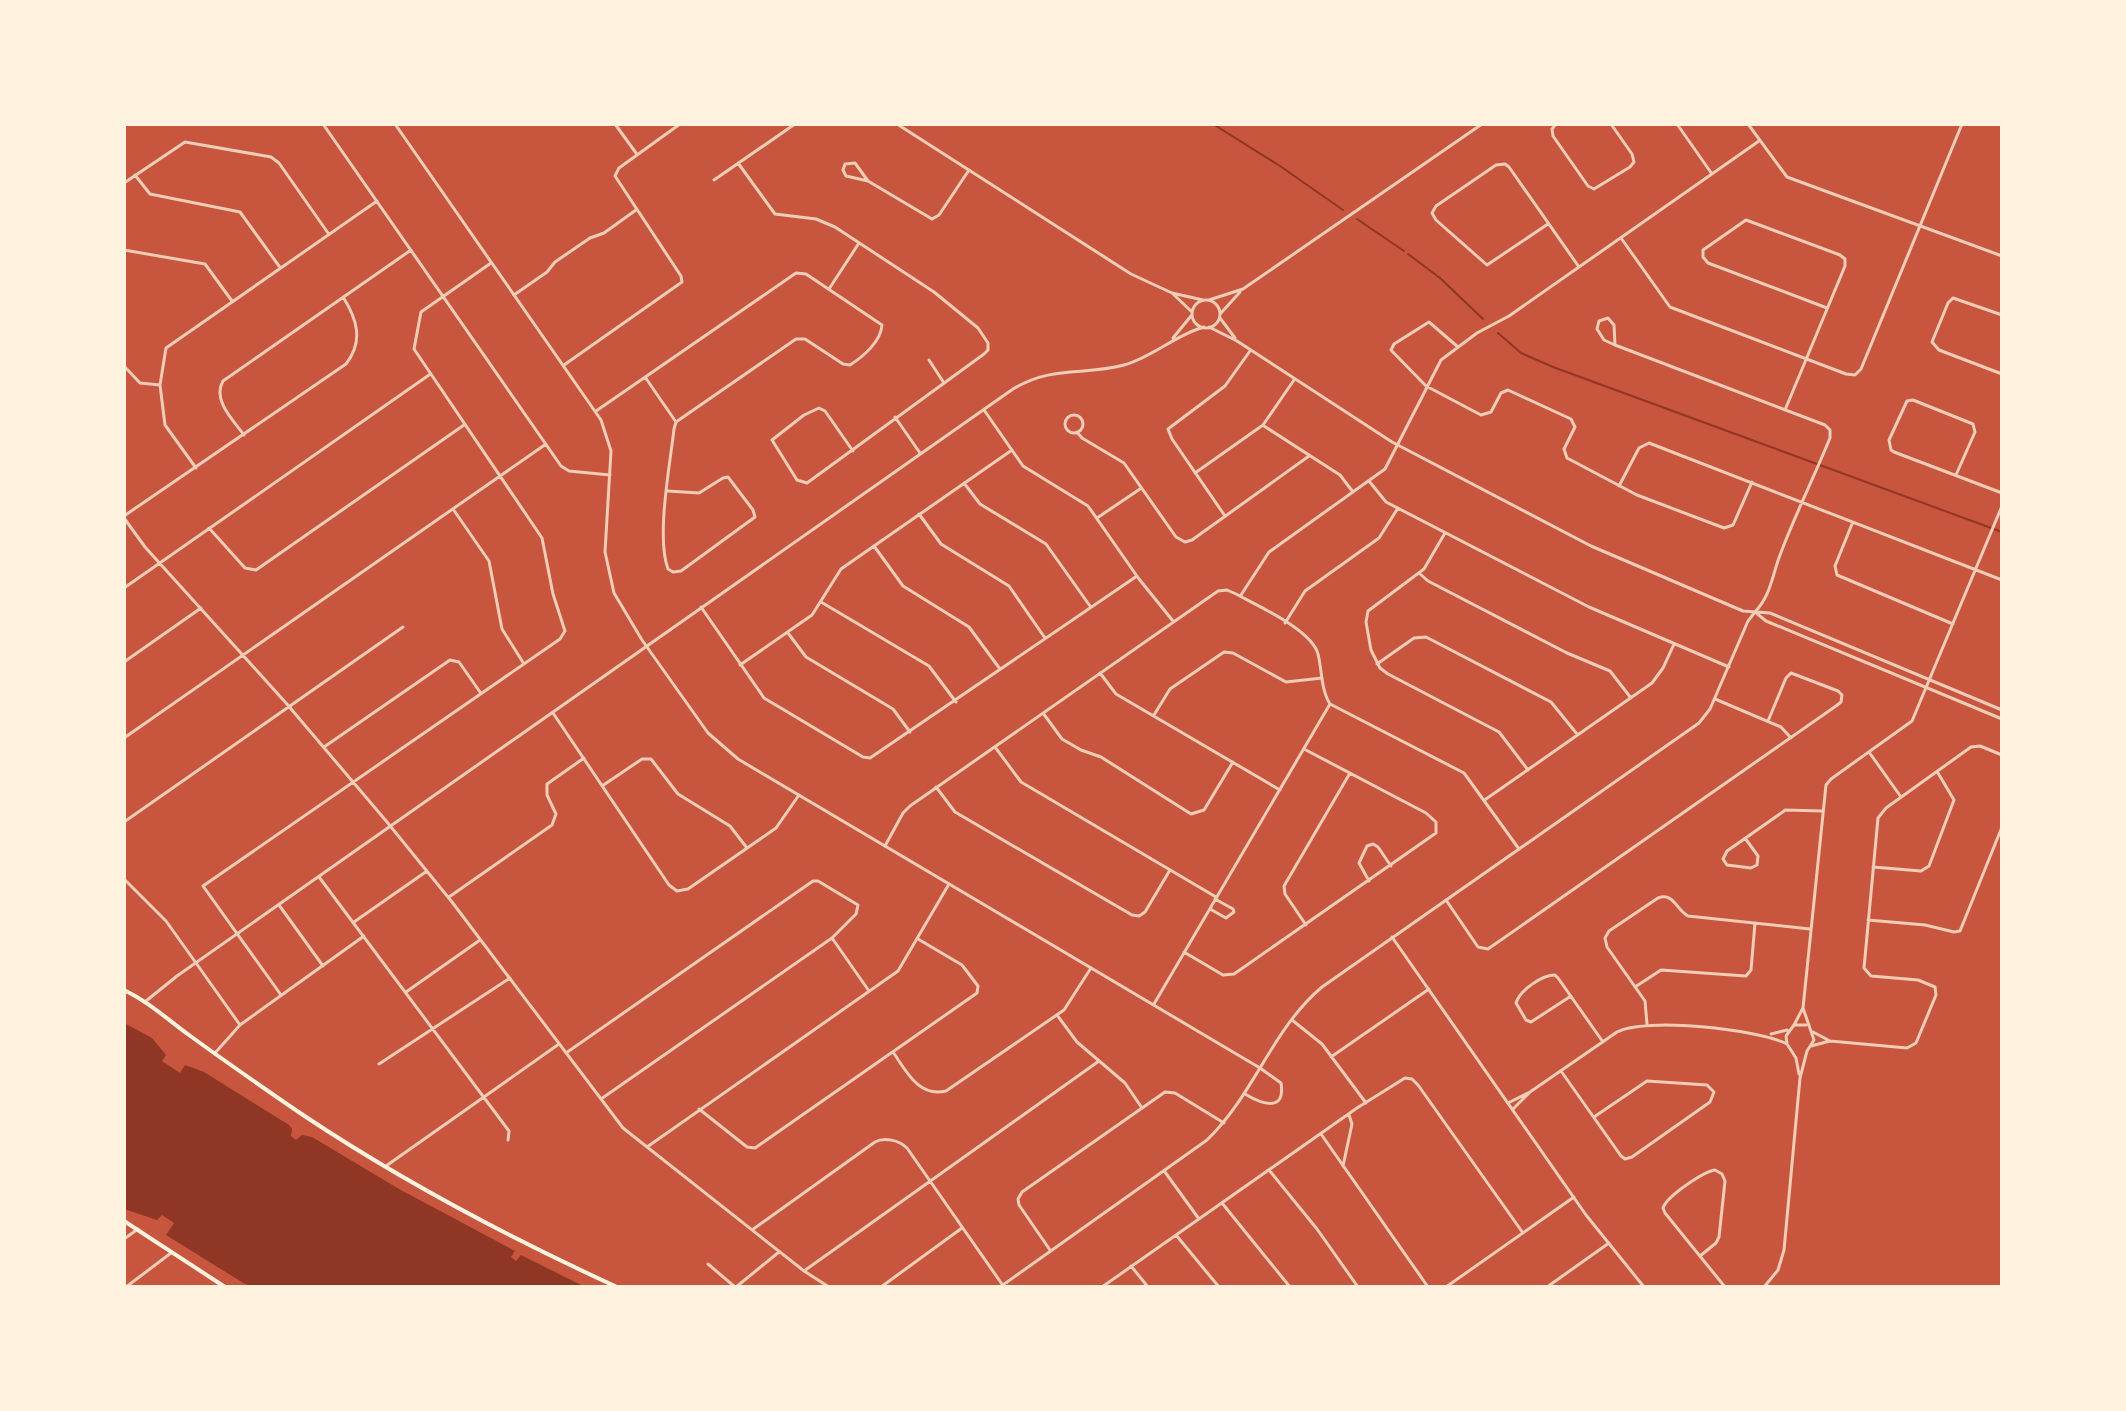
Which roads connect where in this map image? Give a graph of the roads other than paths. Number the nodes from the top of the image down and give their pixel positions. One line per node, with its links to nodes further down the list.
1 (323, 124): 24 (street)
2 (395, 124): 34 (street)
3 (615, 124): 16 (street)
4 (680, 124): 16 (street)
5 (785, 124): 14 (street)
6 (795, 124): 14 (street)
7 (897, 124): 18 (street)
8 (1482, 124): 38 (street)
9 (1556, 124): 10 (street)
10 (1611, 124)
11 (1677, 124): 19 (street)
12 (1748, 124): 15 (street)
13 (1962, 124): 27 (street)
14 (789, 129): 17 (street)
15 (1759, 141): 19 (street); 27 (street)
16 (637, 154): 25 (street)
17 (738, 163): 21 (street); 30 (street)
18 (969, 170): 22 (street); 39 (street)
19 (1712, 174): 29 (street)
20 (135, 175): 23 (street); 28 (street); 36 (street)
21 (714, 180)
22 (868, 181): 22 (street)
23 (124, 183)
24 (377, 201): 28 (street); 32 (street)
25 (636, 210): 40 (street); 59 (street)
26 (1548, 224): 26 (street); 35 (street)
27 (1920, 225): 33 (street); 56 (street)
28 (329, 234): 36 (street)
29 (1621, 238): 35 (street); 56 (street)
30 (859, 243): 37 (street); 64 (street)
31 (124, 250): 45 (street)
32 (411, 250): 41 (street); 42 (street)
33 (2002, 256)
34 (491, 263): 40 (street); 41 (street)
35 (1579, 267): 54 (street)
36 (280, 268): 45 (street)
37 (829, 289): 62 (street); 71 (street)
38 (1243, 289): 44 (street); 49 (street)
39 (1172, 293): 43 (street); 47 (street)
40 (514, 295): 59 (street)
41 (443, 296): 61 (street); 76 (street)
42 (343, 297): 75 (street); 75 (street)
43 (1203, 300): 44 (street); 47 (street)
44 (1209, 300): 49 (street)
45 (232, 301): 65 (street)
46 (1827, 308): 46 (street); 56 (street)
47 (1192, 314): 50 (street); 51 (street)
48 (2002, 315): 60 (street)
49 (1219, 316): 50 (street); 52 (street)
50 (1206, 327): 51 (street); 52 (street)
51 (1171, 341): 67 (street)
52 (1237, 341): 55 (street)
53 (1615, 345): 53 (street); 68 (street)
54 (1458, 347): 66 (street); 66 (street)
55 (1250, 351): 63 (street); 83 (street)
56 (1806, 359): 68 (street)
57 (929, 360): 64 (street)
58 (124, 366): 65 (street)
59 (563, 366): 69 (street)
60 (2002, 374)
61 (429, 375): 72 (street); 104 (street)
62 (645, 377): 69 (street); 71 (street)
63 (1294, 380): 73 (street); 77 (street)
64 (944, 383): 70 (street)
65 (160, 385): 82 (street)
66 (1426, 386): 77 (street); 90 (street)
67 (984, 410): 78 (street); 80 (street)
68 (1785, 410): 95 (street)
69 (596, 411): 84 (street)
70 (895, 417): 79 (street); 80 (street)
71 (676, 422): 92 (street)
72 (464, 425): 86 (street); 104 (street)
73 (1263, 425): 81 (street); 83 (street)
74 (1077, 432): 74 (street); 91 (street)
75 (244, 435): 82 (street)
76 (546, 444): 84 (street); 86 (street)
77 (1399, 446): 87 (street); 118 (street)
78 (1012, 450): 89 (street); 102 (street)
79 (853, 451): 79 (street)
80 (921, 454): 115 (street)
81 (1309, 456): 93 (street); 101 (street)
82 (196, 468): 100 (street)
83 (1195, 473): 101 (street)
84 (610, 475): 126 (street)
85 (1956, 475): 85 (street); 94 (street)
86 (499, 477): 98 (street); 129 (street)
87 (1369, 481): 93 (street); 97 (street)
88 (1752, 482): 90 (street); 90 (street); 95 (street)
89 (964, 483): 99 (street); 116 (street)
90 (1619, 486)
91 (1141, 488): 101 (street); 102 (street)
92 (668, 491): 92 (street)
93 (1353, 492): 113 (street)
94 (2002, 493)
95 (1802, 503): 103 (street); 118 (street)
96 (2002, 506): 108 (street)
97 (1398, 508): 105 (street); 120 (street)
98 (453, 509): 127 (street); 129 (street)
99 (919, 514): 106 (street); 124 (street)
100 (124, 517): 107 (street)
101 (1226, 517)
102 (1097, 518): 110 (street)
103 (1853, 523): 108 (street); 121 (street)
104 (209, 528): 107 (street)
105 (1445, 533): 109 (street); 125 (street)
106 (874, 546): 114 (street); 133 (street)
107 (160, 563): 112 (street); 117 (street)
108 (1975, 569): 111 (street); 121 (street)
109 (1419, 573): 130 (street); 139 (street)
110 (1137, 576): 116 (street); 119 (street)
111 (2002, 580)
112 (124, 588)
113 (1240, 596): 119 (street); 120 (street)
114 (821, 602): 123 (street); 141 (street)
115 (701, 607): 126 (street); 131 (street)
116 (1091, 607): 124 (street)
117 (201, 608): 127 (street); 128 (street)
118 (1755, 612): 132 (street); 136 (street); 137 (street)
119 (1173, 621): 134 (street)
120 (1285, 623): 135 (street)
121 (1953, 624): 136 (street)
122 (403, 627): 143 (street)
123 (788, 633): 131 (street); 150 (street)
124 (1046, 639): 133 (street)
125 (1674, 644): 132 (street); 139 (street)
126 (647, 646): 145 (street); 168 (street)
127 (244, 655): 143 (street); 152 (street)
128 (124, 662)
129 (524, 664): 138 (street)
130 (1377, 664): 151 (street); 161 (street)
131 (740, 665): 150 (street)
132 (1729, 667): 140 (street)
133 (1000, 670): 141 (street)
134 (1100, 673): 146 (street); 147 (street)
135 (1322, 678): 142 (street); 147 (street)
136 (1929, 680): 137 (street); 144 (street)
137 (1925, 688): 148 (street); 157 (street)
138 (480, 692): 154 (street); 164 (street)
139 (1631, 698): 151 (street)
140 (1715, 699): 149 (street); 178 (street)
141 (956, 702): 150 (street)
142 (1330, 704): 156 (street); 170 (street)
143 (290, 706): 154 (street); 172 (street)
144 (2002, 710)
145 (553, 713): 159 (street); 173 (street)
146 (1043, 713): 155 (street); 160 (street)
147 (1154, 715): 160 (street)
148 (2002, 719)
149 (1768, 721): 153 (street); 153 (street)
150 (910, 733)
151 (1577, 735): 161 (street)
152 (124, 738)
153 (1791, 738): 189 (street)
154 (324, 747): 164 (street)
155 (995, 747): 166 (street); 181 (street)
156 (1304, 749): 163 (street); 167 (street)
157 (1869, 752): 169 (street); 171 (street)
158 (2002, 755): 162 (street)
159 (584, 758): 165 (street); 187 (street)
160 (1233, 762): 167 (street)
161 (1528, 770): 170 (street)
162 (1937, 772): 169 (street); 180 (street)
163 (1350, 773): 179 (street); 195 (street)
164 (354, 782): 173 (street); 197 (street)
165 (602, 786): 177 (street); 177 (street)
166 (936, 787): 176 (street); 181 (street)
167 (1280, 790): 188 (street)
168 (799, 795): 176 (street); 177 (street)
169 (1901, 797): 180 (street)
170 (1485, 800): 178 (street)
171 (1822, 811): 175 (street); 196 (street)
172 (124, 822)
173 (391, 827): 182 (street); 183 (street)
174 (2002, 827): 192 (street)
175 (1745, 838): 175 (street)
176 (885, 846): 186 (street)
177 (747, 848)
178 (1519, 849): 189 (street)
179 (1391, 866): 185 (street); 185 (street)
180 (1873, 867): 192 (street)
181 (1170, 870): 188 (street)
182 (427, 871): 187 (street); 193 (street)
183 (319, 877): 190 (street); 193 (street)
184 (124, 879): 204 (street)
185 (1369, 881): 195 (street)
186 (949, 884): 201 (street); 206 (street)
187 (448, 898): 202 (street)
188 (1216, 898): 191 (street); 191 (street)
189 (1446, 900): 199 (street)
190 (279, 905): 197 (street); 205 (street)
191 (1209, 909): 203 (street)
192 (1868, 920): 228 (street)
193 (354, 922): 198 (street)
194 (1755, 923): 196 (street); 208 (street); 208 (street)
195 (1306, 925): 203 (street)
196 (1811, 929): 217 (street)
197 (238, 934): 204 (street); 213 (street)
198 (364, 936): 205 (street); 212 (street)
199 (1392, 937): 209 (street); 219 (street)
200 (832, 938): 211 (street); 237 (street); 247 (street)
201 (918, 939): 211 (street); 235 (street)
202 (480, 940): 207 (street); 212 (street)
203 (1184, 952): 216 (street)
204 (196, 963): 215 (street); 221 (street)
205 (323, 966): 213 (street)
206 (1091, 968): 216 (street); 218 (street)
207 (510, 978): 224 (street); 230 (street)
208 (1635, 987): 220 (street)
209 (1429, 989): 238 (street); 249 (street)
210 (124, 990): 215 (main road)
211 (869, 991): 251 (street)
212 (406, 992): 224 (street)
213 (281, 995): 221 (street)
214 (1571, 996): 214 (street); 229 (street)
215 (146, 1001): 236 (main road)
216 (1153, 1005): 241 (street)
217 (1803, 1008): 222 (street); 223 (street)
218 (1057, 1015): 235 (street); 239 (street)
219 (1290, 1020): 238 (street); 241 (street)
220 (1647, 1024): 227 (street); 229 (street)
221 (240, 1025): 236 (street)
222 (1794, 1025): 223 (street); 225 (street)
223 (1809, 1027): 226 (street)
224 (433, 1029): 240 (street); 246 (street)
225 (1788, 1030): 227 (street); 231 (street)
226 (1813, 1032): 228 (street); 232 (street)
227 (1767, 1035): 231 (street)
228 (1830, 1041): 232 (street)
229 (1603, 1042): 242 (street)
230 (559, 1044): 237 (street); 246 (street)
231 (1787, 1044): 233 (street)
232 (1811, 1046): 234 (street)
233 (1793, 1050): 234 (street); 243 (street)
234 (1807, 1051): 243 (street)
235 (893, 1052): 251 (street)
236 (215, 1053): 260 (main road)
237 (566, 1053): 247 (street)
238 (1331, 1057): 248 (street)
239 (1099, 1061): 250 (street); 263 (street)
240 (379, 1064)
241 (1260, 1068): 245 (street); 245 (street)
242 (1561, 1071): 244 (street); 254 (street)
243 (1800, 1078): 299 (street)
244 (1530, 1092): 249 (street); 252 (street)
245 (1245, 1094): 255 (street)
246 (483, 1096): 257 (street); 260 (street)
247 (601, 1099): 258 (street)
248 (1366, 1103): 253 (street); 271 (street)
249 (1508, 1103): 252 (street)
250 (1142, 1108): 255 (street); 276 (street)
251 (699, 1109): 258 (street)
252 (1512, 1109): 264 (street)
253 (1349, 1114): 256 (street); 259 (street)
254 (1594, 1117): 254 (street)
255 (1224, 1123): 262 (street)
256 (1321, 1134): 259 (street); 261 (street)
257 (508, 1140)
258 (647, 1147): 270 (street)
259 (1343, 1166): 294 (street)
260 (385, 1168): 285 (main road)
261 (1269, 1170): 265 (street); 293 (street)
262 (1165, 1172): 266 (street); 276 (street)
263 (930, 1181): 268 (street); 270 (street); 281 (street)
264 (1574, 1197): 271 (street); 274 (street)
265 (1222, 1203): 266 (street); 292 (street)
266 (1199, 1219): 272 (street)
267 (124, 1221): 269 (main road)
268 (962, 1227): 282 (street); 288 (street)
269 (138, 1229): 273 (street); 277 (main road)
270 (752, 1230): 275 (street)
271 (1523, 1233): 295 (street)
272 (1176, 1235): 280 (street); 291 (street)
273 (124, 1239)
274 (1609, 1243): 296 (street); 297 (street)
275 (779, 1252): 281 (street); 286 (street)
276 (1052, 1252): 282 (street)
277 (171, 1253): 283 (street); 284 (main road)
278 (1700, 1256): 278 (street); 298 (street)
279 (708, 1264): 286 (street)
280 (1131, 1266): 289 (street); 290 (street)
281 (804, 1271): 287 (street)
282 (1003, 1286)
283 (126, 1287)
284 (225, 1287)
285 (617, 1287)
286 (736, 1287)
287 (829, 1287)
288 (881, 1287)
289 (1102, 1287)
290 (1148, 1287)
291 (1219, 1287)
292 (1290, 1287)
293 (1358, 1287)
294 (1428, 1287)
295 (1446, 1287)
296 (1547, 1287)
297 (1644, 1287)
298 (1725, 1287)
299 (1764, 1287)

